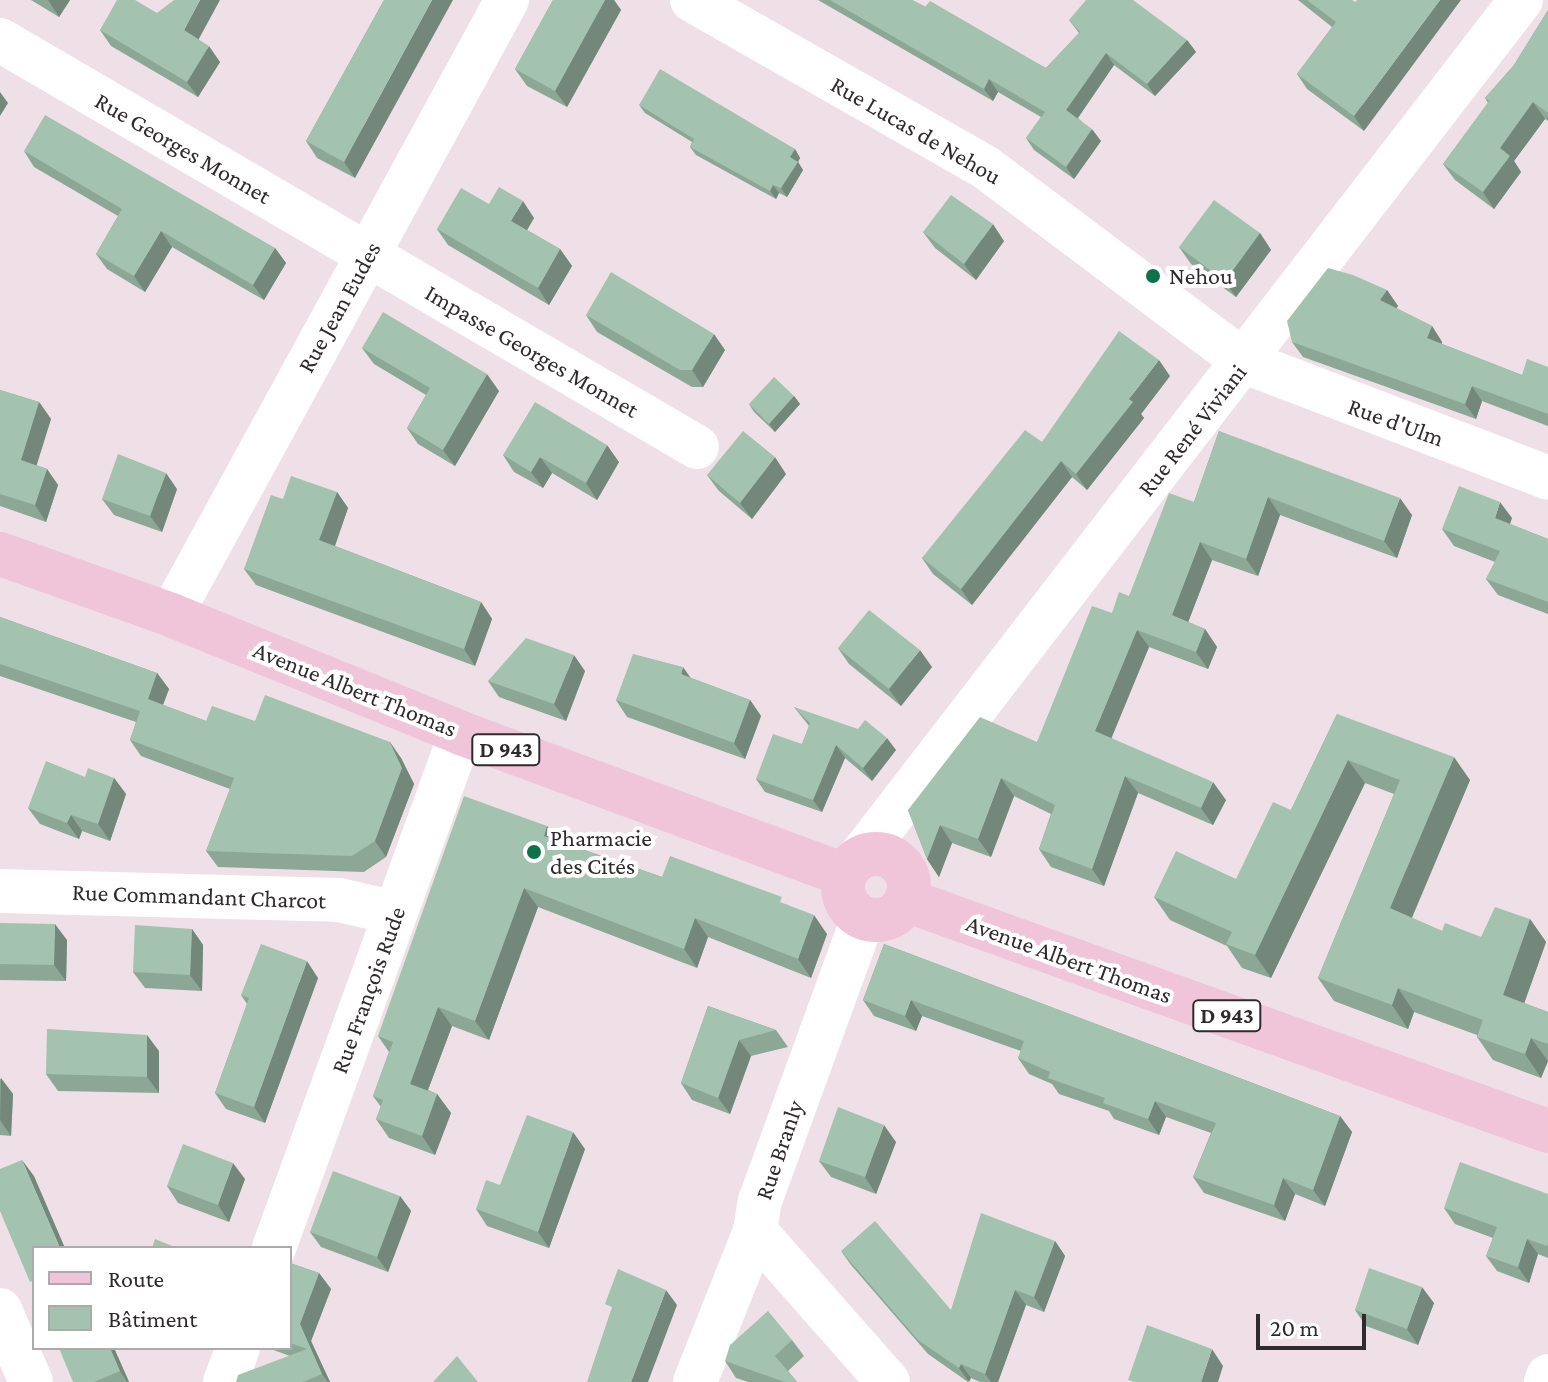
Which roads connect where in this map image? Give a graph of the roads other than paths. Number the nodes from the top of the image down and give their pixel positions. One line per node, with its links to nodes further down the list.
1 (507, 0): 5 (street, Rue Jean Eudes)
2 (692, 0): 6 (street, Rue Lucas de Nehou)
3 (1521, 0): 6 (street, Rue René Viviani)
4 (0, 40): 5 (street, Rue Georges Monnet)
5 (367, 256): 7 (street, Impasse Georges Monnet); 10 (street, Rue Jean Eudes)
6 (1245, 362): 8 (street, Rue d'Ulm); 12 (street, Rue René Viviani)
7 (697, 447)
8 (1548, 478)
9 (0, 554): 10 (main road, Avenue Albert Thomas / D 943)
10 (171, 615): 11 (main road, Avenue Albert Thomas / D 943)
11 (461, 733): 12 (main road, Avenue Albert Thomas / D 943); 15 (street, Rue François Rude)
12 (852, 866): 14 (main road, Avenue Albert Thomas); 16 (main road)
13 (0, 891): 15 (street, Rue Commandant Charcot)
14 (906, 900): 16 (main road); 17 (main road, Avenue Albert Thomas / D 943)
15 (396, 913): 19 (street, Rue François Rude)
16 (863, 918): 18 (street, Rue Branly)
17 (1548, 1131)
18 (755, 1231): 24 (street, Rue Branly); 25 (street)
19 (275, 1246)
20 (0, 1310): 22 (street)
21 (237, 1350): 23 (street)
22 (31, 1382)
23 (225, 1382)
24 (695, 1382)
25 (888, 1382)

